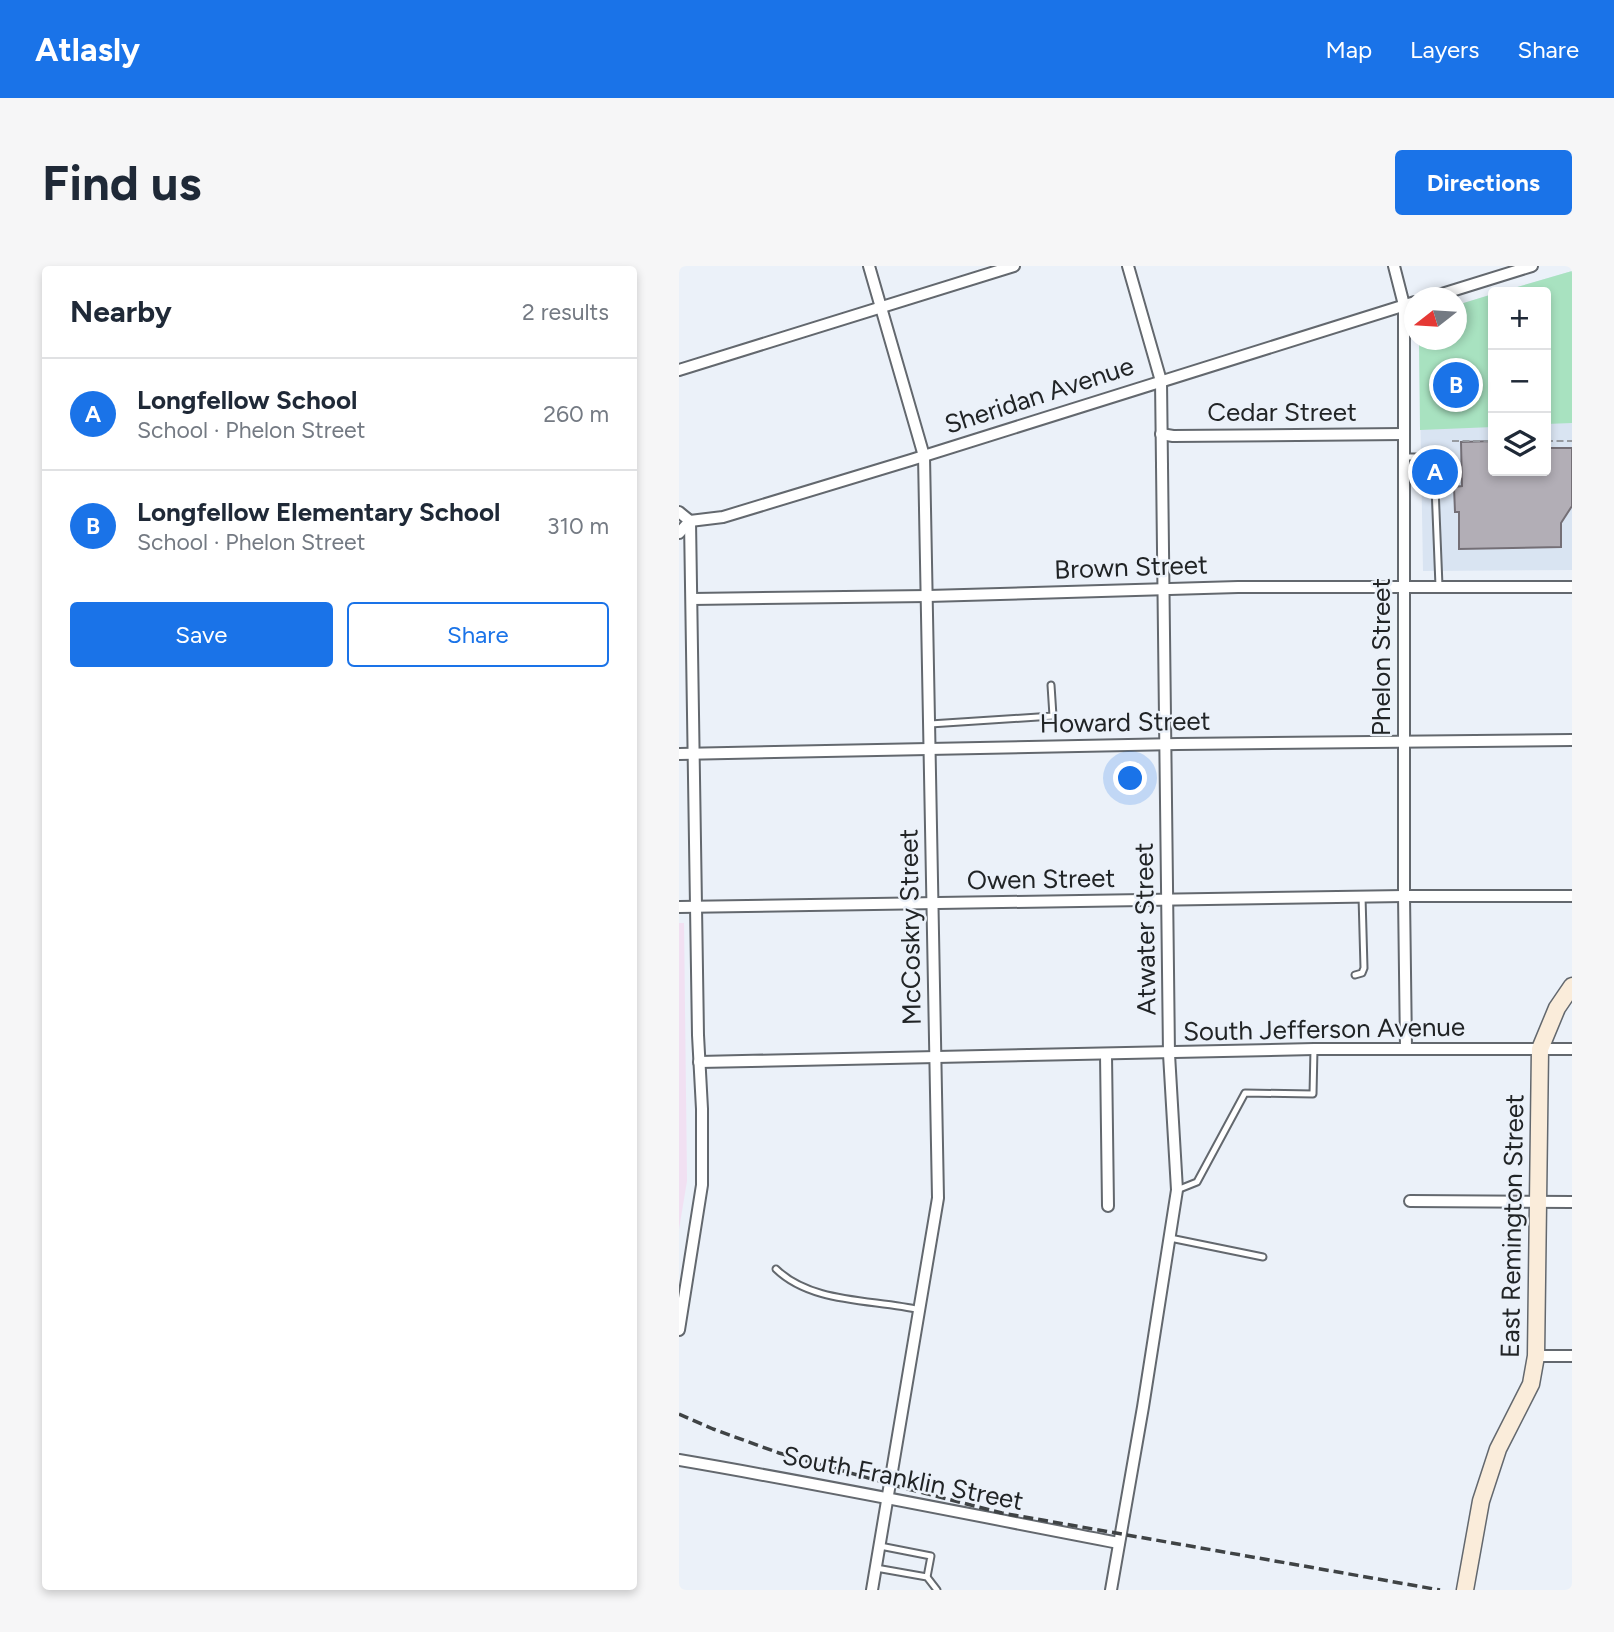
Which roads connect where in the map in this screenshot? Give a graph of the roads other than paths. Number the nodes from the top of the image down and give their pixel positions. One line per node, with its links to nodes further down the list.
1 (869, 266): 9 (street, McCoskry Street)
2 (1014, 266): 9 (street)
3 (1128, 266): 12 (street, Atwater Street)
4 (1394, 266): 7 (street, Phelon Street)
5 (1532, 266): 6 (street)
6 (1464, 287)
7 (1404, 291)
8 (1404, 305): 12 (street, Sheridan Avenue)
9 (881, 307): 11 (street); 15 (street, McCoskry Street)
10 (1407, 350): 14 (street, Phelon Street)
11 (679, 370)
12 (1161, 381): 13 (street, Atwater Street); 15 (street, Sheridan Avenue)
13 (1161, 434): 14 (street, Cedar Street); 23 (street, Atwater Street)
14 (1403, 434): 16 (street, Phelon Street)
15 (924, 456): 18 (street, Sheridan Avenue); 24 (street, McCoskry Street)
16 (1403, 457): 21 (street, Phelon Street); 22 (lane)
17 (679, 512): 18 (street)
18 (690, 522): 19 (street); 25 (street)
19 (679, 533)
20 (1572, 587): 22 (street, Brown Street)
21 (1404, 588): 22 (street, Brown Street); 23 (street, Brown Street); 29 (street, Phelon Street)
22 (1439, 588)
23 (1162, 590): 24 (street, Brown Street); 30 (street, Atwater Street)
24 (928, 596): 25 (street, Brown Street); 27 (street, McCoskry Street)
25 (692, 599): 33 (street)
26 (1051, 685): 27 (lane)
27 (930, 724): 31 (street, McCoskry Street)
28 (1572, 740): 29 (street, Howard Street)
29 (1404, 742): 30 (street, Howard Street); 35 (street, Phelon Street)
30 (1165, 744): 31 (street, Howard Street); 37 (street, Atwater Street)
31 (930, 749): 33 (street, Howard Street); 38 (street, McCoskry Street)
32 (679, 754): 33 (street, Howard Street)
33 (695, 754): 40 (street)
34 (1362, 896): 35 (street, Owen Street); 37 (street, Owen Street); 41 (lane)
35 (1404, 896): 36 (street, Owen Street); 43 (street, Phelon Street)
36 (1572, 896)
37 (1169, 900): 38 (street, Owen Street); 47 (street, Atwater Street)
38 (933, 904): 40 (street, Owen Street); 49 (street, McCoskry Street)
39 (679, 907): 40 (street, Owen Street)
40 (697, 907): 50 (street)
41 (1355, 975)
42 (1572, 986): 45 (main road, East Remington Street)
43 (1406, 1048): 44 (street, South Jefferson Avenue); 45 (street, South Jefferson Avenue)
44 (1314, 1049): 47 (street, South Jefferson Avenue); 51 (lane)
45 (1540, 1049): 46 (street, South Jefferson Avenue); 54 (main road, East Remington Street)
46 (1572, 1049)
47 (1169, 1054): 48 (street, South Jefferson Avenue); 51 (street, Atwater Street)
48 (1106, 1055): 49 (street, South Jefferson Avenue); 55 (street)
49 (936, 1058): 50 (street, South Jefferson Avenue); 59 (street, McCoskry Street)
50 (699, 1062): 60 (street)
51 (1177, 1190): 56 (street, Atwater Street)
52 (1410, 1201): 54 (street)
53 (1572, 1202): 54 (street)
54 (1538, 1203): 61 (main road, East Remington Street)
55 (1108, 1206)
56 (1170, 1238): 57 (lane); 65 (street, Atwater Street)
57 (1263, 1256)
58 (776, 1269): 59 (lane)
59 (920, 1311): 64 (street, McCoskry Street)
60 (679, 1330)
61 (1536, 1356): 62 (street); 72 (main road, East Remington Street)
62 (1572, 1356)
63 (679, 1460): 64 (street, South Franklin Street)
64 (887, 1499): 65 (street, South Franklin Street); 66 (street, McCoskry Street)
65 (1119, 1543): 71 (street, Atwater Street)
66 (880, 1546): 67 (street, McCoskry Street); 68 (lane)
67 (876, 1568): 68 (lane); 69 (street, McCoskry Street)
68 (927, 1577): 70 (lane)
69 (872, 1590)
70 (937, 1590)
71 (1111, 1590)
72 (1465, 1590)

